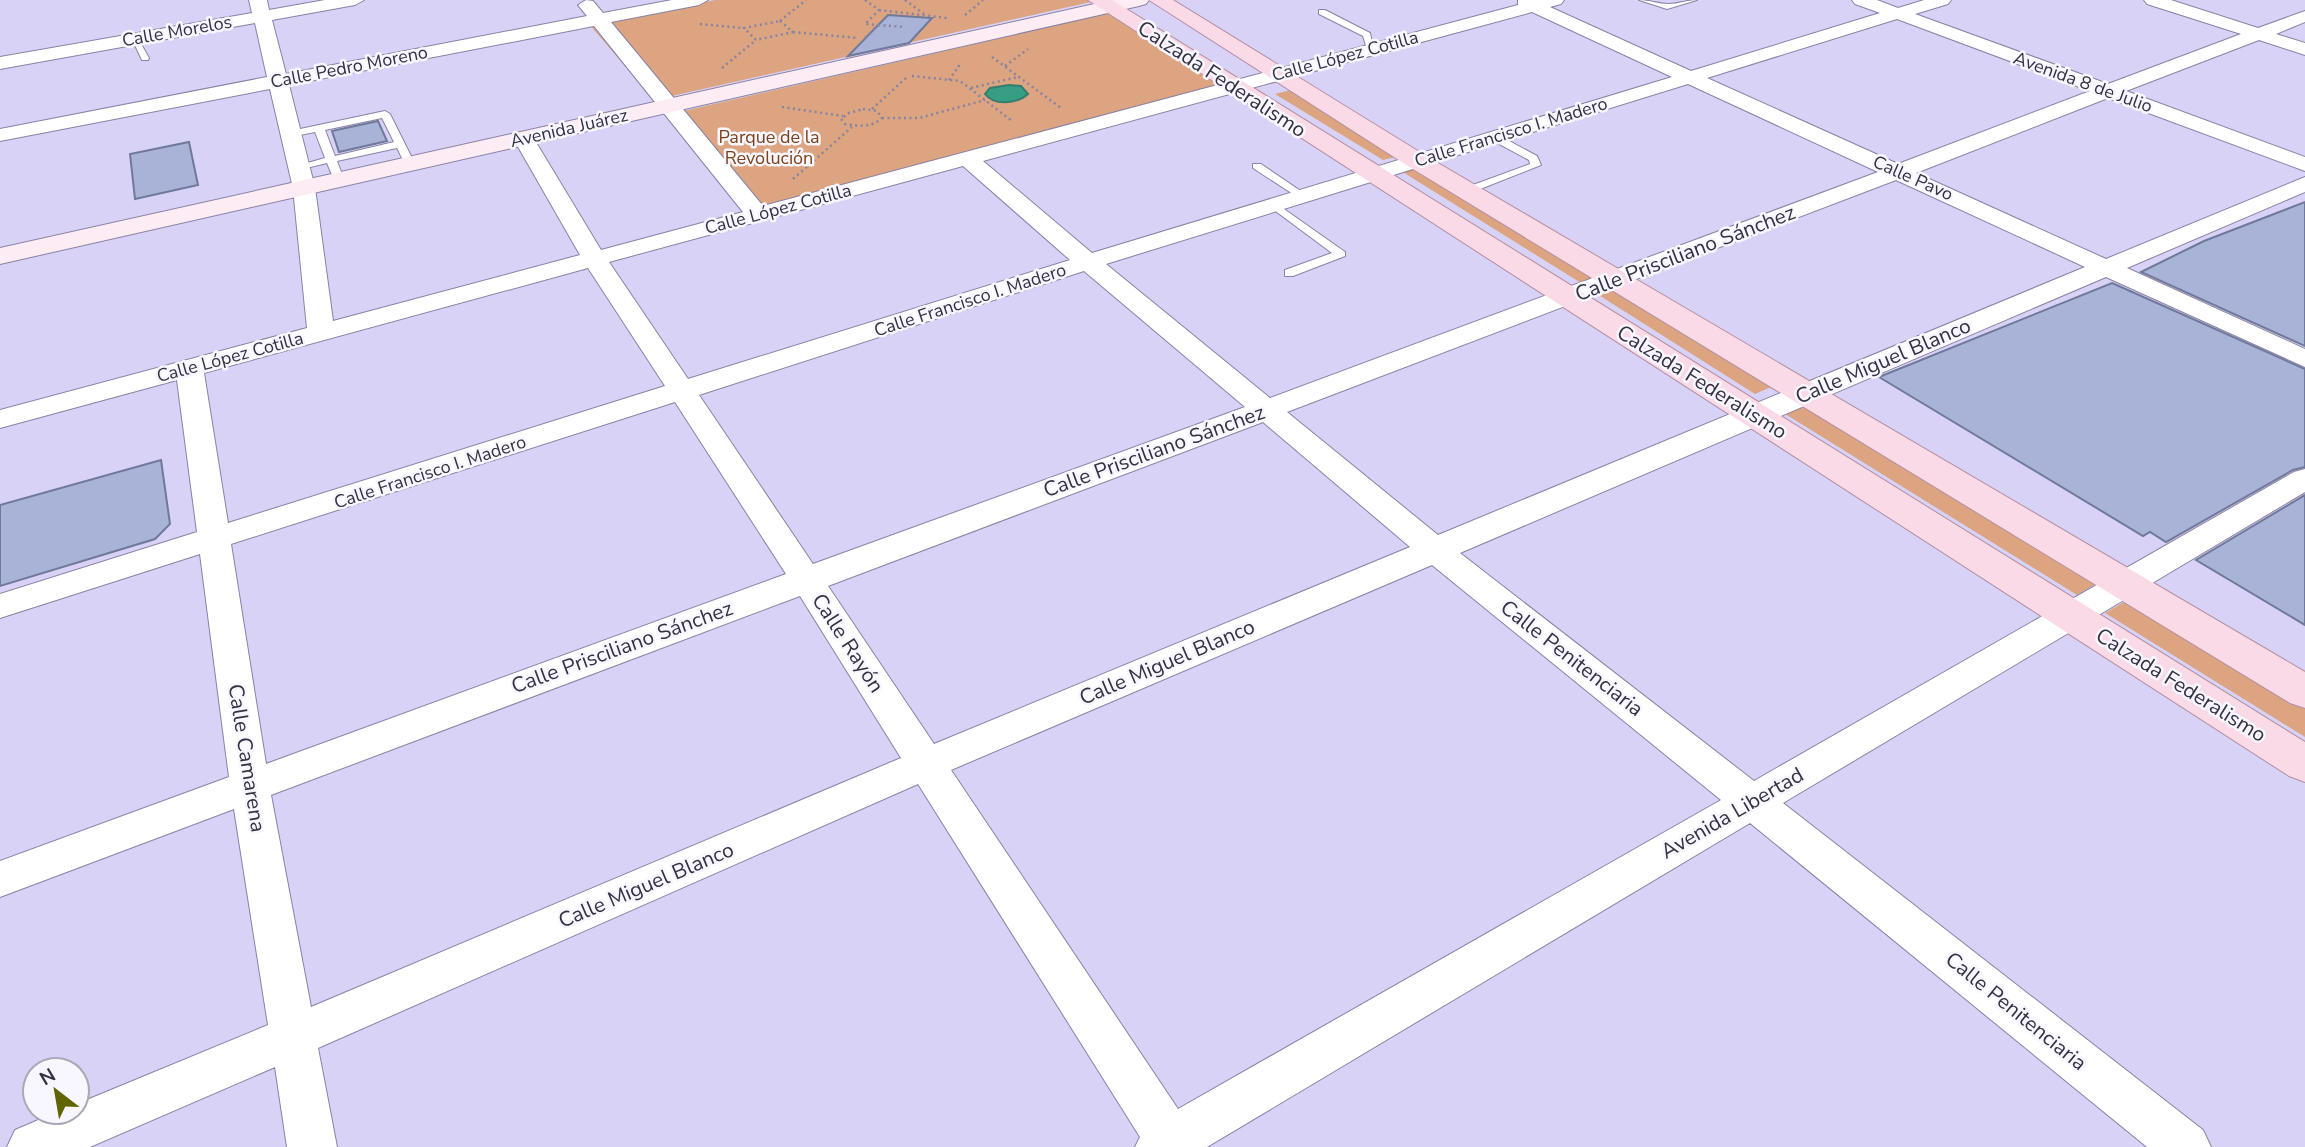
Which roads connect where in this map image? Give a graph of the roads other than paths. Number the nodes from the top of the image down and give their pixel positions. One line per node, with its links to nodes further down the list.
1 (355, 0): 14 (street, Calle Morelos)
2 (583, 0): 18 (street)
3 (699, 0): 18 (street, Calle Pedro Moreno)
4 (1139, 0): 12 (main road, Avenida Juárez)
5 (1159, 0): 25 (main road, Calzada Federalismo)
6 (1555, 0): 13 (street, Calle López Cotilla)
7 (1643, 0): 8 (lane)
8 (1693, 0)
9 (1861, 0): 16 (street, Avenida 8 de Julio)
10 (1942, 0): 16 (street, Calle Francisco I. Madero)
11 (2153, 0): 19 (street)
12 (1104, 3): 28 (main road, Calzada Federalismo); 30 (main road, Avenida Juárez)
13 (1526, 3): 21 (street, Calle López Cotilla); 26 (street, Calle Pavo)
14 (259, 8): 20 (street, Calle Morelos); 27 (street)
15 (1322, 12): 21 (lane)
16 (1897, 13): 26 (street, Calle Francisco I. Madero); 29 (street, Avenida 8 de Julio)
17 (2305, 16): 19 (street, Calle Prisciliano Sánchez)
18 (598, 19): 27 (street, Calle Pedro Moreno); 30 (street)
19 (2257, 34): 22 (street); 29 (street, Calle Prisciliano Sánchez)
20 (134, 39): 23 (lane); 24 (street, Calle Morelos)
21 (1371, 50): 25 (street, Calle López Cotilla)
22 (2305, 50)
23 (145, 58)
24 (0, 63)
25 (1277, 75): 28 (street, Calle López Cotilla); 38 (main road, Calzada Federalismo)
26 (1691, 78): 34 (street, Calle Francisco I. Madero); 42 (street, Calle Pavo)
27 (276, 82): 32 (street); 33 (street, Calle Pedro Moreno)
28 (1233, 87): 37 (street, Calle López Cotilla); 43 (main road, Calzada Federalismo)
29 (2108, 91): 39 (street, Avenida 8 de Julio); 42 (street, Calle Prisciliano Sánchez)
30 (668, 105): 35 (main road, Avenida Juárez); 49 (street)
31 (319, 128): 32 (lane); 36 (lane); 41 (lane)
32 (290, 134): 44 (street)
33 (0, 135)
34 (1494, 137): 38 (street, Calle Francisco I. Madero); 46 (lane)
35 (524, 138): 36 (main road, Avenida Juárez); 51 (street, Calle Rayón)
36 (405, 154): 41 (main road, Avenida Juárez)
37 (967, 158): 49 (street, Calle López Cotilla); 52 (street, Calle Penitenciaria)
38 (1417, 161): 43 (street, Calle Francisco I. Madero); 46 (main road, Calzada Federalismo)
39 (2305, 164)
40 (1257, 166): 47 (lane)
41 (335, 170): 44 (main road, Avenida Juárez)
42 (1898, 171): 53 (street, Calle Pavo); 55 (street, Calle Prisciliano Sánchez)
43 (1372, 175): 47 (street, Calle Francisco I. Madero); 56 (main road, Calzada Federalismo)
44 (301, 178): 50 (main road, Avenida Juárez); 57 (street)
45 (2305, 184): 53 (street, Calle Miguel Blanco)
46 (1466, 191): 55 (main road, Calzada Federalismo)
47 (1303, 196): 48 (street, Calle Francisco I. Madero)
48 (1274, 205): 52 (street, Calle Francisco I. Madero); 54 (lane)
49 (757, 214): 51 (street, Calle López Cotilla)
50 (0, 256)
51 (594, 258): 57 (street, Calle López Cotilla); 60 (street, Calle Rayón)
52 (1088, 262): 60 (street, Calle Francisco I. Madero); 62 (street, Calle Penitenciaria)
53 (2108, 267): 58 (street, Calle Pavo); 61 (street, Calle Miguel Blanco)
54 (1289, 273)
55 (1616, 279): 56 (street, Calle Prisciliano Sánchez); 61 (main road, Calzada Federalismo)
56 (1569, 298): 62 (street, Calle Prisciliano Sánchez); 63 (main road, Calzada Federalismo)
57 (321, 332): 59 (street, Calle López Cotilla)
58 (2305, 359)
59 (189, 368): 64 (street, Calle López Cotilla); 66 (street, Calle Camarena)
60 (683, 392): 66 (street, Calle Francisco I. Madero); 68 (street, Calle Rayón)
61 (1804, 394): 63 (street, Calle Miguel Blanco); 69 (main road, Calzada Federalismo)
62 (1265, 410): 67 (street, Calle Penitenciaria); 68 (street, Calle Prisciliano Sánchez)
63 (1754, 415): 67 (street, Calle Miguel Blanco); 71 (main road, Calzada Federalismo)
64 (0, 419)
65 (2305, 479): 69 (street, Avenida Libertad)
66 (214, 540): 70 (street, Calle Francisco I. Madero); 75 (street, Calle Camarena)
67 (1435, 550): 73 (street, Calle Miguel Blanco); 76 (street, Calle Penitenciaria)
68 (806, 579): 73 (street, Calle Rayón); 75 (street, Calle Prisciliano Sánchez)
69 (2126, 585): 71 (street, Avenida Libertad); 72 (main road, Calzada Federalismo)
70 (0, 606)
71 (2071, 615): 74 (main road, Calzada Federalismo); 76 (street, Avenida Libertad)
72 (2305, 692)
73 (926, 764): 78 (street, Calle Miguel Blanco); 79 (street, Calle Rayón)
74 (2305, 764)
75 (250, 785): 77 (street, Calle Prisciliano Sánchez); 78 (street, Calle Camarena)
76 (1752, 801): 79 (street, Avenida Libertad); 82 (street, Calle Penitenciaria)
77 (0, 879)
78 (293, 1037): 80 (street, Calle Miguel Blanco); 81 (street, Calle Camarena)
79 (1168, 1145)
80 (32, 1147)
81 (312, 1147)
82 (2186, 1147)

